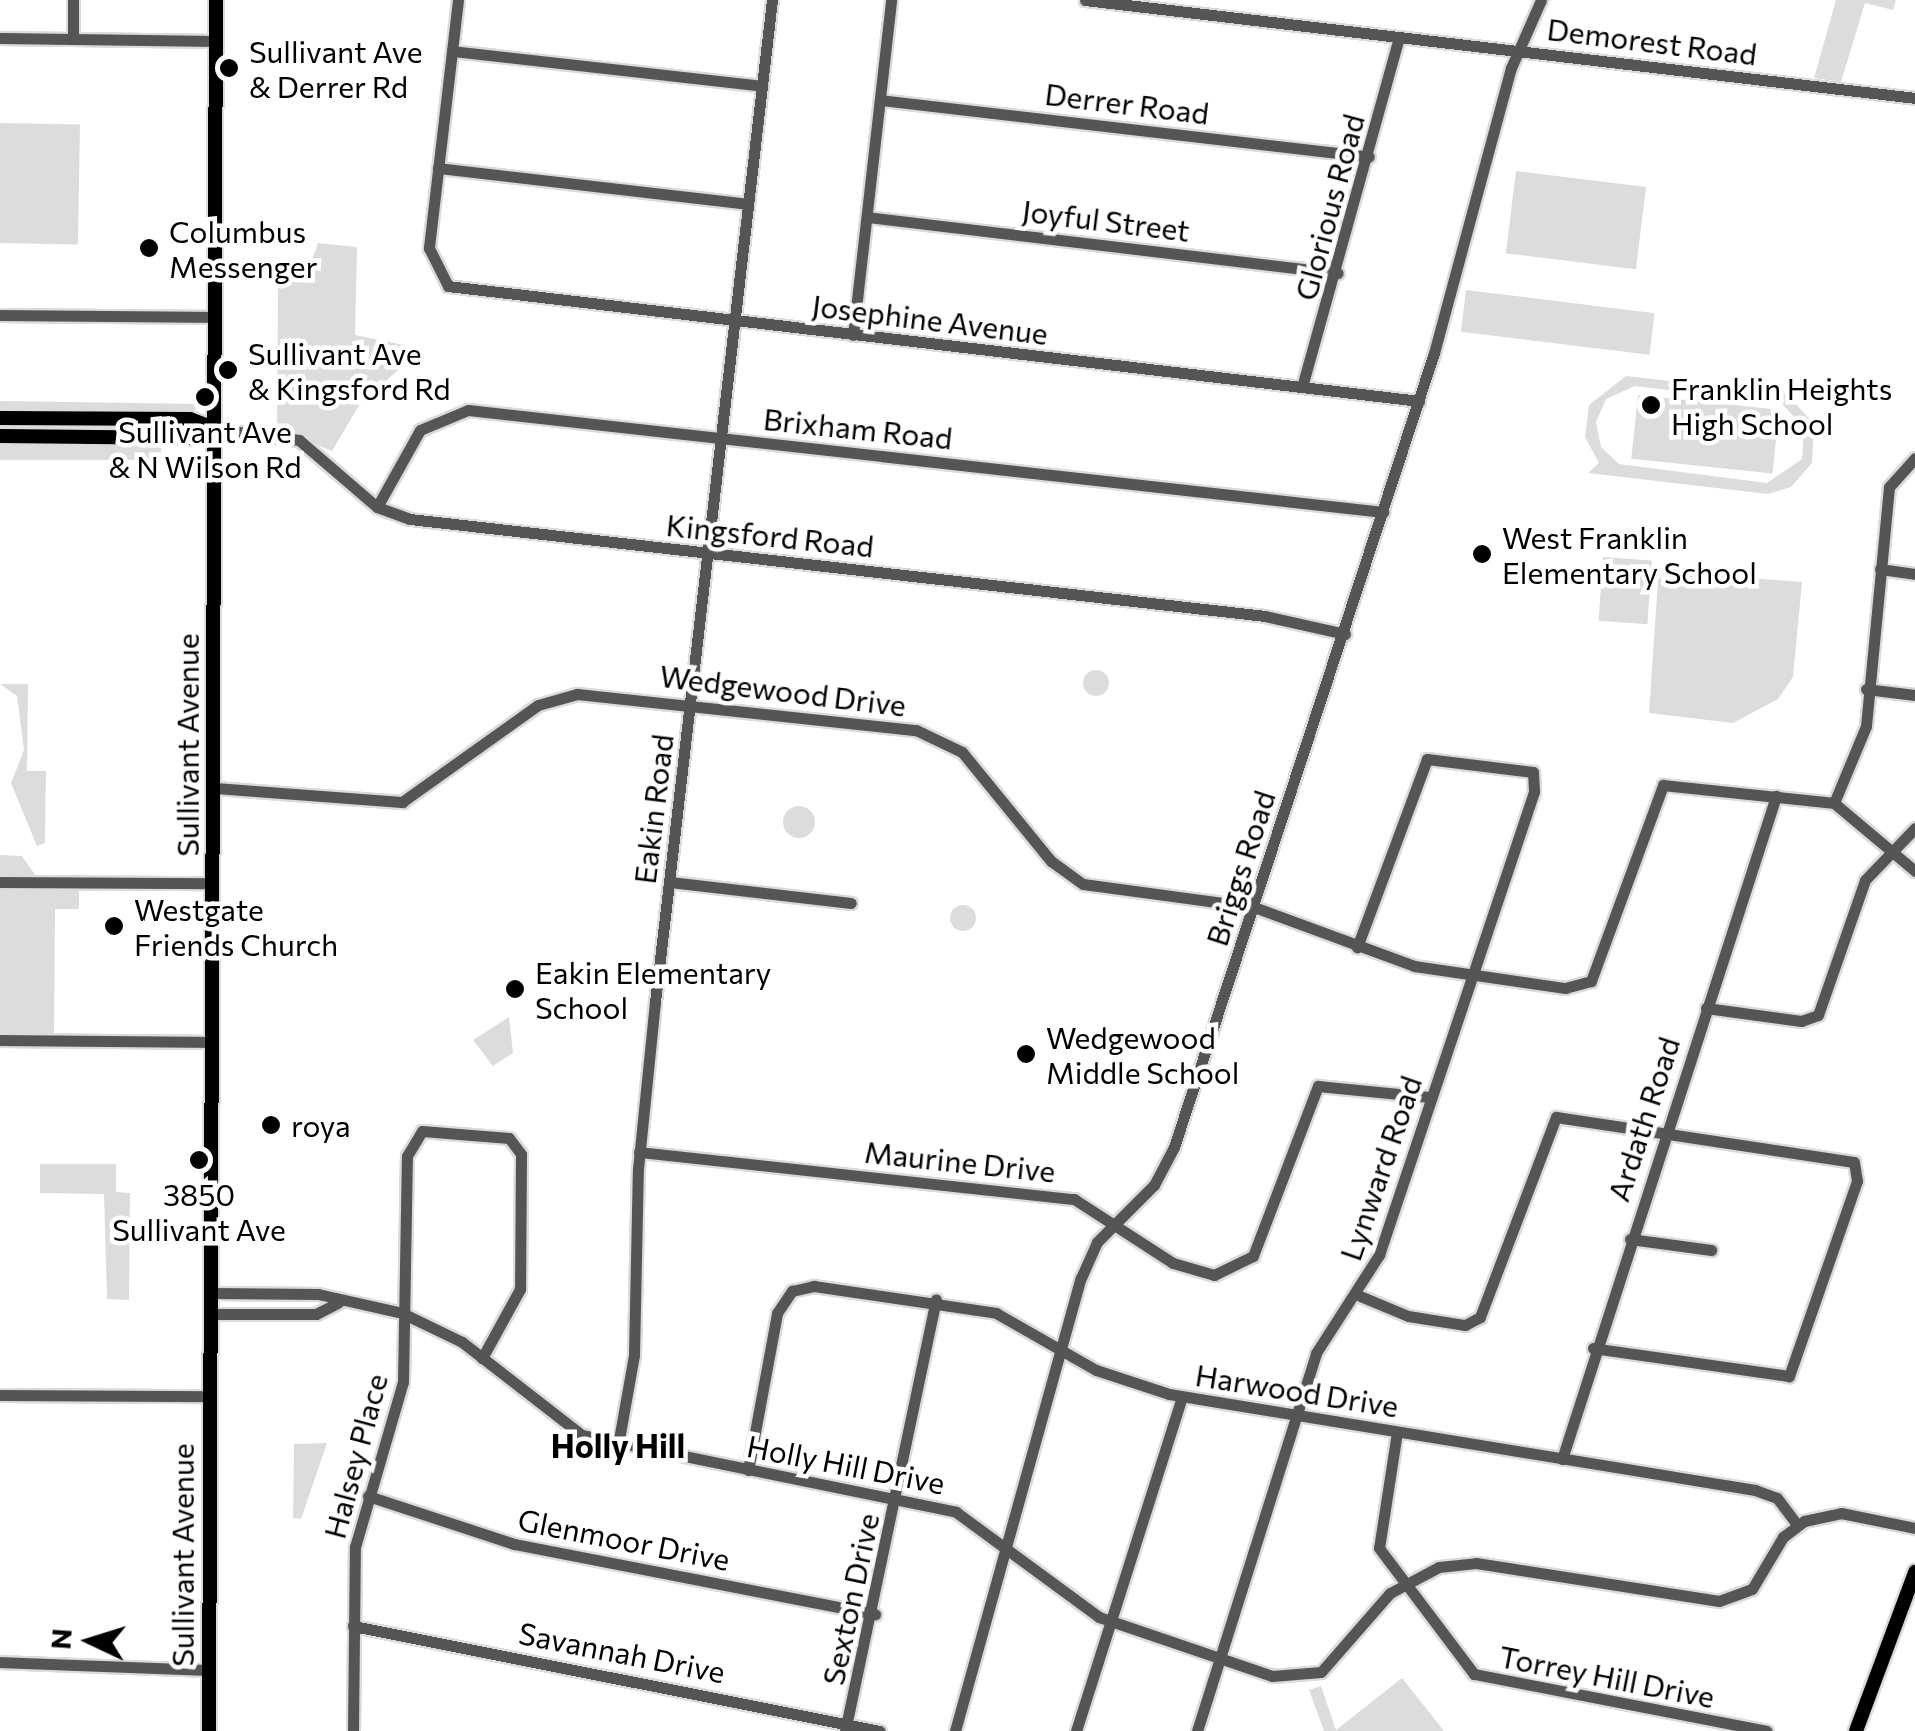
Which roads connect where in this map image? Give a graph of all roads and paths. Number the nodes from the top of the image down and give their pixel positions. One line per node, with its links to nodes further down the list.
1 (73, 0): 10 (street)
2 (216, 0): 11 (main road, Sullivant Avenue)
3 (458, 0): 12 (street)
4 (772, 0): 14 (street, Eakin Road)
5 (892, 0): 16 (street)
6 (1085, 0): 8 (street, Demorest Road)
7 (1542, 0): 13 (street, Briggs Road)
8 (1399, 37): 13 (street, Demorest Road); 17 (street, Glorious Road)
9 (0, 38): 10 (street)
10 (73, 38): 11 (street)
11 (218, 40): 23 (main road, Sullivant Avenue)
12 (452, 50): 14 (street); 18 (street)
13 (1520, 50): 15 (street, Demorest Road); 27 (street, Briggs Road)
14 (762, 86): 19 (street, Eakin Road)
15 (1915, 98)
16 (880, 100): 17 (street, Derrer Road); 20 (street)
17 (1369, 157): 21 (street, Glorious Road)
18 (438, 168): 19 (street); 24 (street, Josephine Avenue)
19 (748, 204): 24 (street, Eakin Road)
20 (867, 217): 21 (street, Joyful Street); 25 (street)
21 (1338, 273): 26 (street, Glorious Road)
22 (0, 315): 23 (street)
23 (216, 318): 29 (main road, Sullivant Avenue)
24 (735, 322): 25 (street, Josephine Avenue); 31 (street, Eakin Road)
25 (853, 336): 26 (street, Josephine Avenue)
26 (1302, 388): 27 (street, Josephine Avenue)
27 (1419, 401): 34 (street, Briggs Road)
28 (0, 418): 29 (main road)
29 (216, 429): 30 (main road); 33 (street, Kingsford Road); 42 (main road, Sullivant Avenue)
30 (0, 436)
31 (722, 438): 33 (street, Brixham Road); 34 (street, Brixham Road); 35 (street, Eakin Road)
32 (1915, 458): 36 (street)
33 (377, 507): 35 (street, Kingsford Road)
34 (1383, 512): 38 (street, Briggs Road)
35 (708, 554): 38 (street, Kingsford Road); 41 (street, Eakin Road)
36 (1880, 569): 37 (street); 39 (street)
37 (1915, 574)
38 (1345, 634): 52 (street, Briggs Road)
39 (1866, 689): 40 (street); 44 (street)
40 (1915, 695)
41 (690, 705): 42 (street, Wedgewood Drive); 49 (street, Eakin Road); 52 (street, Wedgewood Drive)
42 (214, 788): 50 (main road, Sullivant Avenue)
43 (1776, 796): 44 (street, Wedgewood Drive); 54 (street, Wedgewood Drive); 55 (street, Ardath Road)
44 (1834, 803): 46 (street)
45 (1915, 828): 46 (street)
46 (1890, 847): 47 (street); 55 (street)
47 (1915, 870)
48 (0, 882): 50 (street)
49 (670, 882): 51 (street); 60 (street, Eakin Road)
50 (214, 883): 57 (main road, Sullivant Avenue)
51 (850, 903)
52 (1254, 907): 53 (street, Wedgewood Drive); 61 (street, Briggs Road)
53 (1356, 947): 54 (street, Wedgewood Drive); 54 (street, Lynward Road)
54 (1472, 975): 58 (street, Lynward Road)
55 (1706, 1008): 59 (street, Ardath Road)
56 (0, 1040): 57 (street)
57 (213, 1042): 64 (main road, Sullivant Avenue)
58 (1431, 1097): 61 (street, Maurine Drive); 65 (street, Lynward Road)
59 (1666, 1130): 62 (street, Ardath Road); 65 (street); 71 (street)
60 (639, 1152): 61 (street, Maurine Drive); 78 (street, Eakin Road)
61 (1113, 1222): 70 (street, Briggs Road)
62 (1630, 1239): 63 (street); 71 (street, Ardath Road)
63 (1711, 1250)
64 (211, 1292): 67 (street, Holly Hill Drive); 68 (main road, Sullivant Avenue)
65 (1360, 1296): 76 (street, Lynward Road)
66 (936, 1300): 70 (street, Harwood Drive); 80 (street, Harwood Drive); 82 (street, Sexton Drive)
67 (338, 1303): 68 (street, Holly Hill Drive); 69 (street, Holly Hill Drive)
68 (211, 1314): 74 (main road, Sullivant Avenue)
69 (406, 1314): 72 (street, Holly Hill Drive); 72 (street, Halsey Place); 81 (street, Halsey Place)
70 (1060, 1348): 75 (street, Harwood Drive); 85 (street, Briggs Road)
71 (1593, 1348): 79 (street, Ardath Road)
72 (482, 1358): 78 (street, Holly Hill Drive)
73 (0, 1395): 74 (street)
74 (211, 1396): 93 (main road, Sullivant Avenue)
75 (1182, 1396): 76 (street, Harwood Drive); 89 (street)
76 (1297, 1414): 77 (street, Harwood Drive); 91 (street, Lynward Road)
77 (1396, 1432): 79 (street, Harwood Drive); 87 (street, Torrey Hill Drive)
78 (618, 1444): 80 (street, Holly Hill Drive)
79 (1562, 1459): 83 (street, Harwood Drive)
80 (748, 1470): 82 (street, Holly Hill Drive)
81 (368, 1496): 88 (street, Glenmoor Drive); 90 (street, Halsey Place)
82 (897, 1499): 85 (street, Holly Hill Drive); 88 (street, Sexton Drive)
83 (1796, 1525): 84 (street); 87 (street, Holly Hill Drive)
84 (1915, 1528)
85 (1009, 1550): 89 (street, Holly Hill Drive); 98 (street, Briggs Road)
86 (1915, 1572): 102 (main road)
87 (1402, 1585): 91 (street, Holly Hill Drive); 101 (street, Torrey Hill Drive)
88 (875, 1614): 94 (street, Sexton Drive)
89 (1110, 1622): 91 (street, Holly Hill Drive); 99 (street)
90 (354, 1626): 94 (street, Savannah Drive); 96 (street, Halsey Place)
91 (1220, 1660): 100 (street, Lynward Road)
92 (0, 1662): 93 (street)
93 (209, 1670): 95 (main road, Sullivant Avenue)
94 (846, 1726): 97 (street, Savannah Drive)
95 (209, 1731)
96 (354, 1731)
97 (880, 1731)
98 (956, 1731)
99 (1076, 1731)
100 (1196, 1731)
101 (1766, 1731)
102 (1856, 1731)

